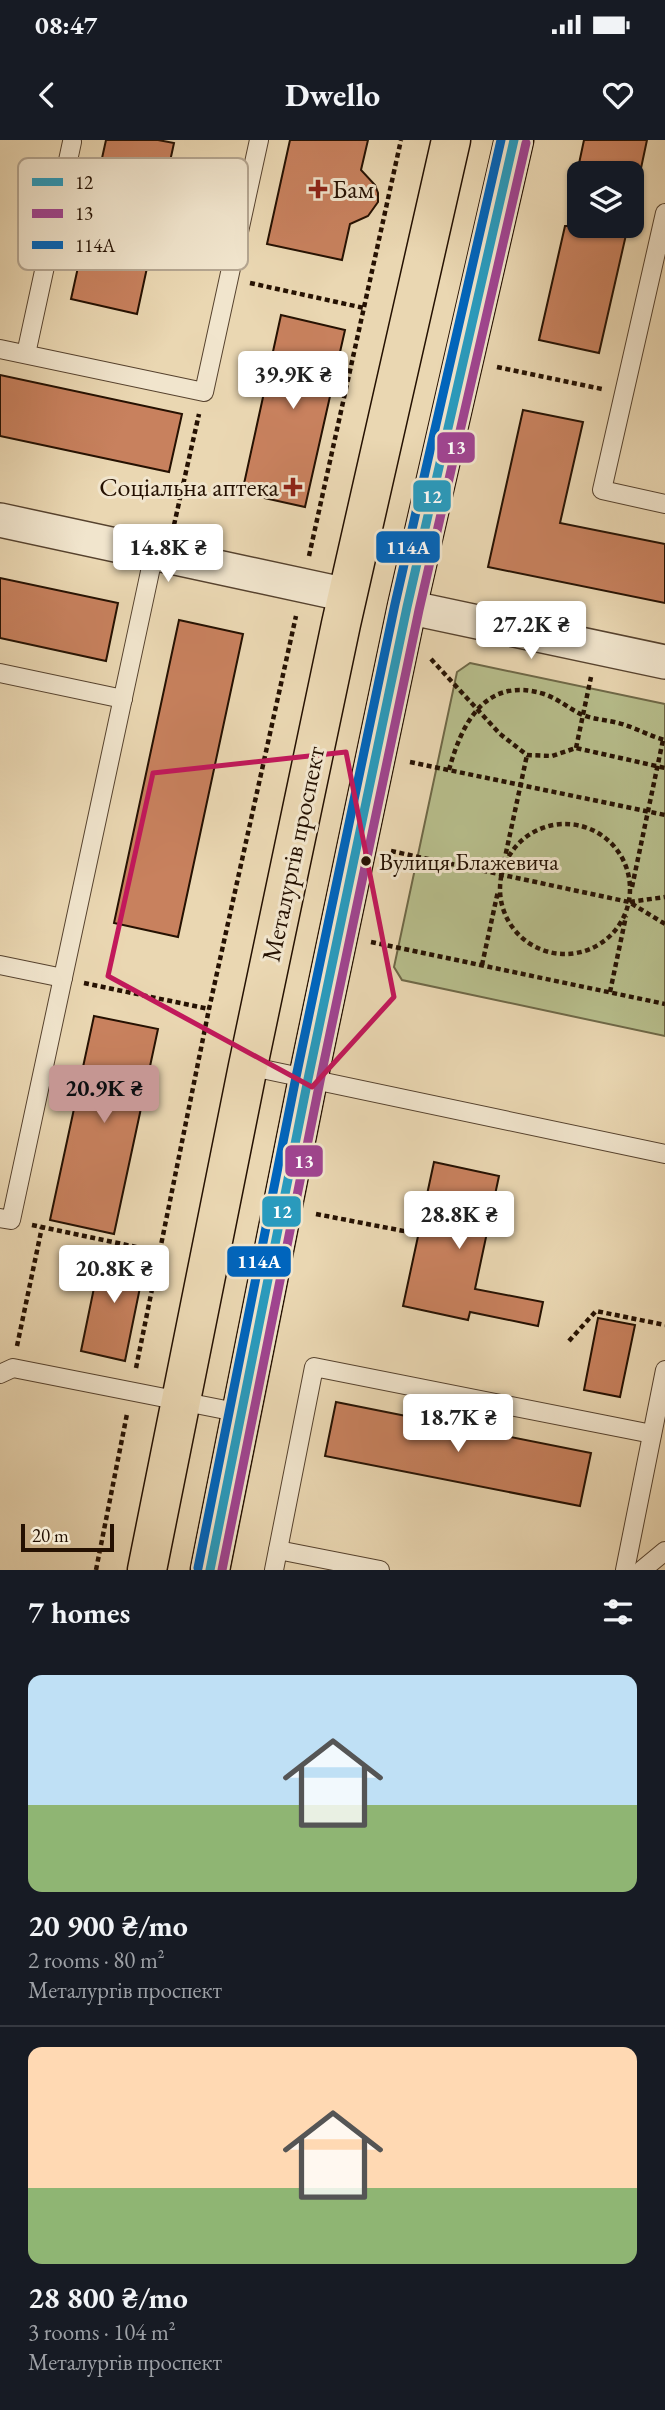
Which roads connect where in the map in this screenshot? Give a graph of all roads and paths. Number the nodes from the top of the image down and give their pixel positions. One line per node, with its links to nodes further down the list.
1 (259, 140): 7 (lane)
2 (401, 140): 9 (path)
3 (452, 140): 25 (main road, Металургів проспект)
4 (514, 140): 26 (main road)
5 (72, 142): 6 (lane)
6 (69, 158)
7 (248, 191)
8 (378, 202): 9 (path)
9 (387, 204): 14 (path)
10 (665, 213): 19 (lane)
11 (44, 270): 16 (lane)
12 (231, 270): 13 (lane)
13 (229, 278): 14 (path); 18 (lane)
14 (364, 308): 24 (path)
15 (0, 349): 16 (lane)
16 (26, 354): 18 (lane)
17 (497, 367): 19 (path)
18 (204, 392): 22 (path)
19 (624, 394): 20 (lane)
20 (665, 504)
21 (0, 520): 23 (street)
22 (174, 527)
23 (154, 553): 25 (street); 32 (lane)
24 (309, 556)
25 (347, 595): 26 (main road); 57 (main road, Металургів проспект)
26 (407, 607): 29 (street); 58 (main road)
27 (296, 614): 56 (path)
28 (431, 659): 33 (path)
29 (665, 662)
30 (0, 673): 32 (lane)
31 (591, 677): 34 (path)
32 (123, 699): 53 (lane)
33 (476, 709): 34 (path); 37 (path); 41 (path)
34 (583, 715): 35 (path); 36 (path)
35 (664, 740): 39 (path)
36 (576, 748): 37 (path); 39 (path)
37 (527, 755): 42 (path)
38 (409, 761): 41 (path)
39 (658, 765): 40 (path); 43 (path)
40 (665, 768)
41 (449, 770): 42 (path)
42 (520, 785): 43 (path); 46 (path)
43 (648, 812): 44 (path); 48 (path)
44 (665, 816)
45 (390, 851): 46 (path)
46 (501, 875): 48 (path); 48 (path); 48 (path); 52 (path)
47 (665, 897): 48 (path)
48 (629, 902): 49 (path); 54 (path)
49 (665, 924)
50 (370, 942): 52 (path)
51 (0, 965): 53 (lane)
52 (482, 965): 54 (path)
53 (63, 978): 56 (path); 61 (lane)
54 (610, 992): 55 (path)
55 (665, 1004)
56 (209, 1009): 64 (path)
57 (248, 1066): 58 (lane); 70 (main road, Металургів проспект)
58 (308, 1079): 59 (lane); 71 (main road)
59 (665, 1154)
60 (314, 1214): 63 (path)
61 (5, 1219): 62 (path)
62 (42, 1227): 64 (path); 68 (path)
63 (419, 1234)
64 (160, 1252): 69 (path)
65 (665, 1325): 66 (path)
66 (569, 1341)
67 (665, 1370): 72 (lane)
68 (6, 1371): 69 (lane)
69 (132, 1391): 70 (lane); 75 (path)
70 (181, 1401): 71 (lane); 76 (main road, Металургів проспект)
71 (241, 1413): 77 (main road)
72 (652, 1434): 73 (lane); 80 (lane)
73 (278, 1550): 78 (lane); 79 (lane)
74 (665, 1551): 81 (lane)
75 (96, 1570)
76 (148, 1570)
77 (210, 1570)
78 (274, 1570)
79 (380, 1570)
80 (625, 1570)
81 (642, 1570)

